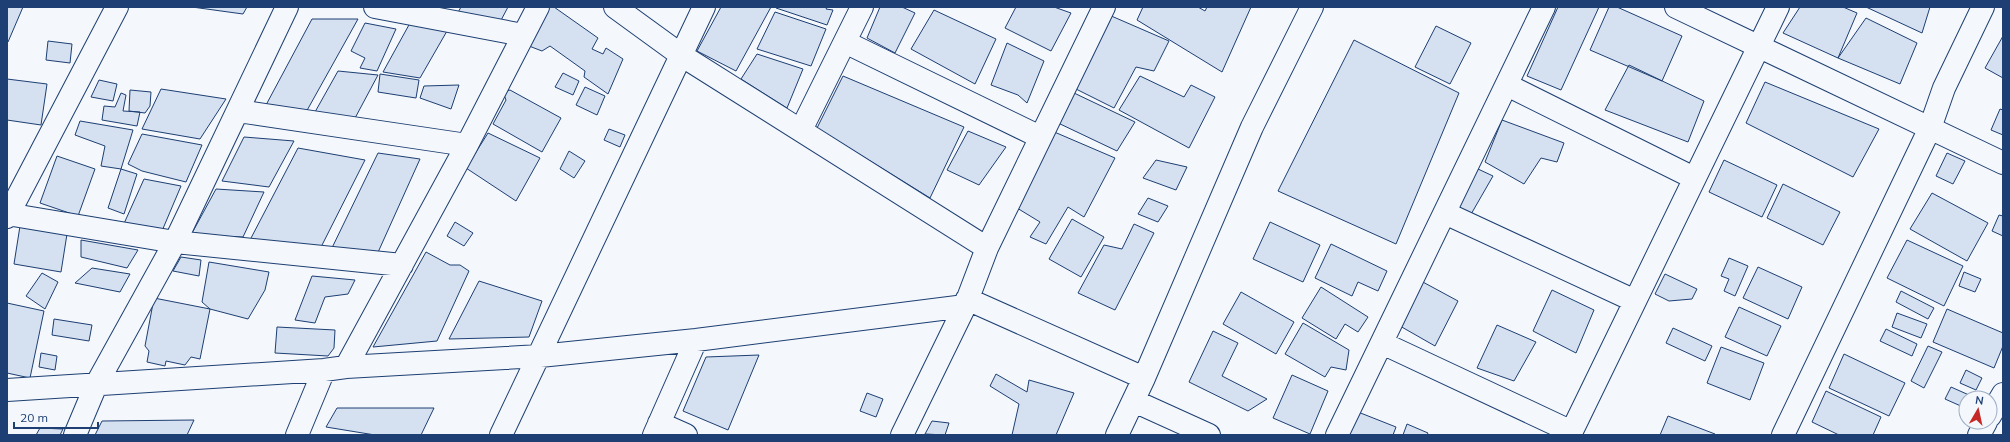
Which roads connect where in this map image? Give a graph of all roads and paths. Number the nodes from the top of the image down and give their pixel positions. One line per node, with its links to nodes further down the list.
1 (117, 7): 27 (street)
2 (287, 7): 19 (street)
3 (375, 7): 14 (street)
4 (538, 7): 14 (street)
5 (615, 7): 17 (street)
6 (704, 7): 17 (street)
7 (862, 7): 15 (street)
8 (1104, 7): 22 (street)
9 (1312, 7): 38 (street)
10 (1544, 7): 18 (street)
11 (1676, 7): 16 (street)
12 (1778, 7): 16 (street)
13 (1983, 7): 20 (street)
14 (524, 35): 23 (street)
15 (845, 42): 21 (street); 22 (street)
16 (1758, 46): 20 (street); 25 (street)
17 (681, 56): 21 (street); 35 (street)
18 (1506, 85): 25 (street); 26 (street)
19 (238, 111): 23 (street); 28 (street)
20 (1930, 128): 24 (street); 52 (street)
21 (801, 130): 29 (street)
22 (1040, 137): 29 (street)
23 (467, 145): 30 (street)
24 (2003, 163)
25 (1694, 178): 31 (street)
26 (1445, 213): 31 (street); 34 (street)
27 (8, 215): 28 (street)
28 (174, 242): 30 (street); 39 (street)
29 (987, 248): 32 (street)
30 (402, 265): 36 (street)
31 (1635, 301): 43 (street)
32 (966, 302): 33 (street); 38 (street); 48 (street)
33 (696, 340): 35 (street); 42 (street)
34 (1382, 343): 43 (street); 51 (street)
35 (540, 356): 36 (street); 46 (street)
36 (346, 367): 37 (street)
37 (324, 370): 39 (street); 45 (street)
38 (1144, 378): 41 (street)
39 (96, 385): 40 (street); 44 (street)
40 (7, 390)
41 (1134, 401): 49 (street); 50 (street)
42 (657, 429): 47 (street)
43 (1571, 434)
44 (75, 435)
45 (297, 435)
46 (501, 435)
47 (686, 435)
48 (902, 435)
49 (1117, 435)
50 (1209, 435)
51 (1337, 435)
52 (1783, 435)

